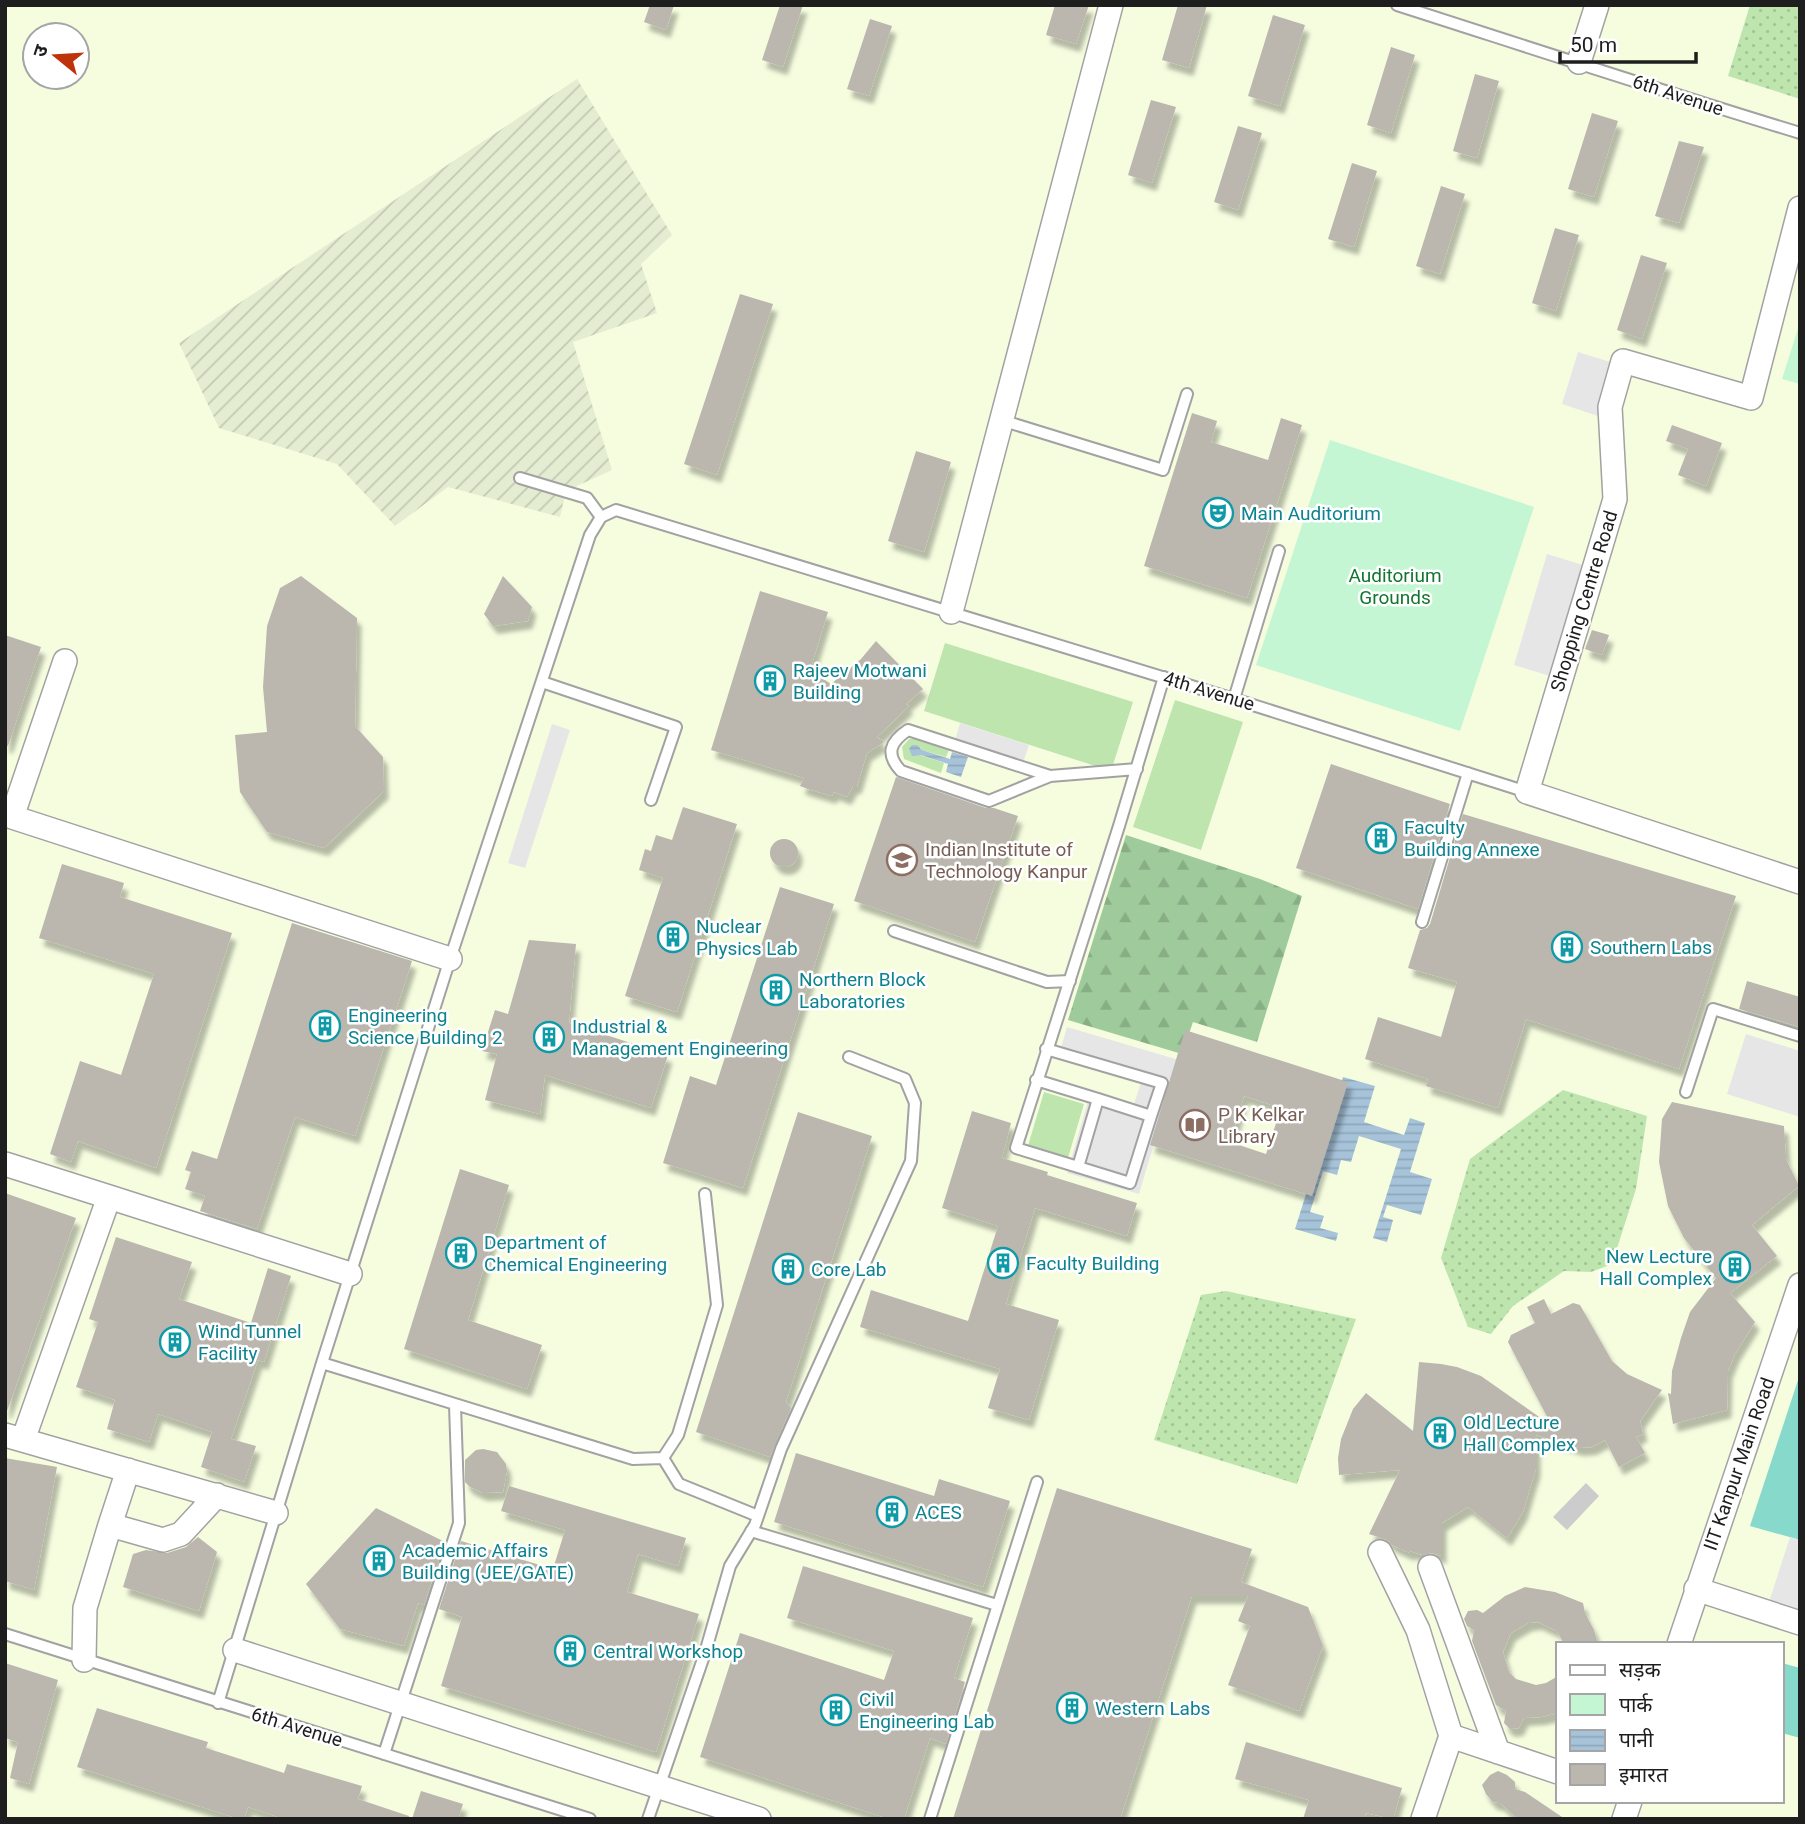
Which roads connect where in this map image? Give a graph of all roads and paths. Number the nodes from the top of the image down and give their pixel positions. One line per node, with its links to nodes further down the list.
1 (1111, 5): 8 (street)
2 (1396, 5): 4 (lane, 6th Avenue)
3 (1597, 5): 4 (street)
4 (1579, 62): 5 (lane, 6th Avenue)
5 (1800, 133)
6 (1800, 208): 20 (street, Shopping Centre Road)
7 (1187, 394): 8 (lane)
8 (1001, 420): 12 (street)
9 (520, 478): 10 (lane)
10 (601, 517): 12 (lane, 4th Avenue); 15 (lane)
11 (1279, 551): 16 (lane)
12 (951, 612): 14 (lane, 4th Avenue)
13 (65, 661): 25 (street)
14 (1164, 677): 16 (lane, 4th Avenue); 17 (lane)
15 (542, 682): 21 (lane); 25 (lane)
16 (1234, 699): 18 (lane, 4th Avenue)
17 (1137, 769): 19 (lane); 26 (lane)
18 (1468, 773): 20 (lane, 4th Avenue); 23 (lane)
19 (1050, 776): 19 (lane)
20 (1527, 792): 22 (street, 4th Avenue)
21 (651, 800)
22 (1800, 882)
23 (1422, 922)
24 (894, 931): 26 (lane)
25 (450, 959): 38 (lane)
26 (1070, 981): 28 (lane)
27 (1800, 1036): 31 (lane)
28 (1046, 1049): 30 (lane); 33 (lane)
29 (849, 1057): 48 (lane)
30 (1036, 1080): 32 (lane); 35 (lane)
31 (1686, 1092)
32 (1098, 1099): 33 (lane); 35 (lane)
33 (1151, 1116): 35 (lane)
34 (5, 1164): 37 (street)
35 (1078, 1167)
36 (705, 1194): 43 (lane)
37 (108, 1197): 38 (street); 42 (street)
38 (350, 1274): 40 (lane)
39 (1800, 1285): 53 (street, IIT Kanpur Main Road)
40 (322, 1363): 41 (lane); 47 (lane)
41 (455, 1405): 43 (lane); 61 (lane)
42 (14, 1437): 44 (street)
43 (663, 1458): 48 (lane)
44 (128, 1470): 46 (street); 49 (street)
45 (1037, 1482): 54 (lane)
46 (217, 1495): 47 (street); 49 (street)
47 (276, 1513): 58 (lane)
48 (758, 1516): 50 (lane)
49 (110, 1525): 59 (street)
50 (751, 1531): 54 (lane); 66 (lane)
51 (1380, 1552): 62 (street)
52 (1430, 1567): 63 (street)
53 (1696, 1590): 55 (street); 57 (street, IIT Kanpur Main Road)
54 (997, 1605): 70 (lane)
55 (1800, 1623)
56 (5, 1634): 59 (lane, 6th Avenue)
57 (1680, 1642)
58 (235, 1650): 60 (lane); 61 (street)
59 (84, 1660): 60 (lane, 6th Avenue)
60 (218, 1703): 64 (lane, 6th Avenue)
61 (401, 1704): 64 (lane); 66 (street)
62 (1451, 1736): 63 (street); 71 (street)
63 (1498, 1752): 65 (street)
64 (384, 1754): 67 (lane, 6th Avenue)
65 (1556, 1771)
66 (659, 1786): 68 (lane); 69 (street)
67 (590, 1819)
68 (648, 1819)
69 (759, 1819)
70 (930, 1819)
71 (1423, 1819)

